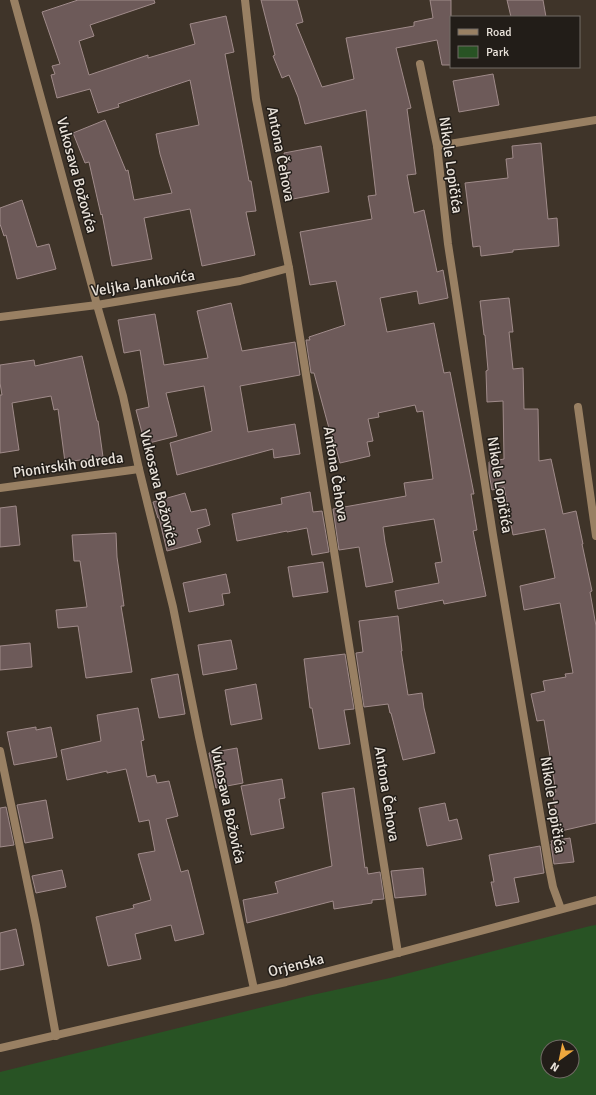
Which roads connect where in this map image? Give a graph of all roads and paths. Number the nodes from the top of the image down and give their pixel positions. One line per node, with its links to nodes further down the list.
1 (14, 0): 7 (street, Vukosava Božovića)
2 (245, 0): 6 (street, Antona Čehova)
3 (420, 64): 5 (street, Nikole Lopičića)
4 (596, 120): 5 (street)
5 (436, 146): 15 (street, Nikole Lopičića)
6 (289, 268): 7 (street, Veljka Jankovića); 16 (street, Antona Čehova)
7 (97, 305): 8 (street, Veljka Jankovića); 10 (street, Vukosava Božovića)
8 (0, 317)
9 (578, 408): 12 (street)
10 (139, 469): 11 (street, Pionirskih odreda); 17 (street, Vukosava Božovića)
11 (0, 488)
12 (596, 536)
13 (0, 752): 18 (street)
14 (596, 900): 15 (street, Orjenska)
15 (561, 909): 16 (street, Orjenska)
16 (398, 953): 17 (street, Orjenska)
17 (254, 989): 18 (street, Orjenska)
18 (56, 1036): 19 (street, Orjenska)
19 (0, 1048)

